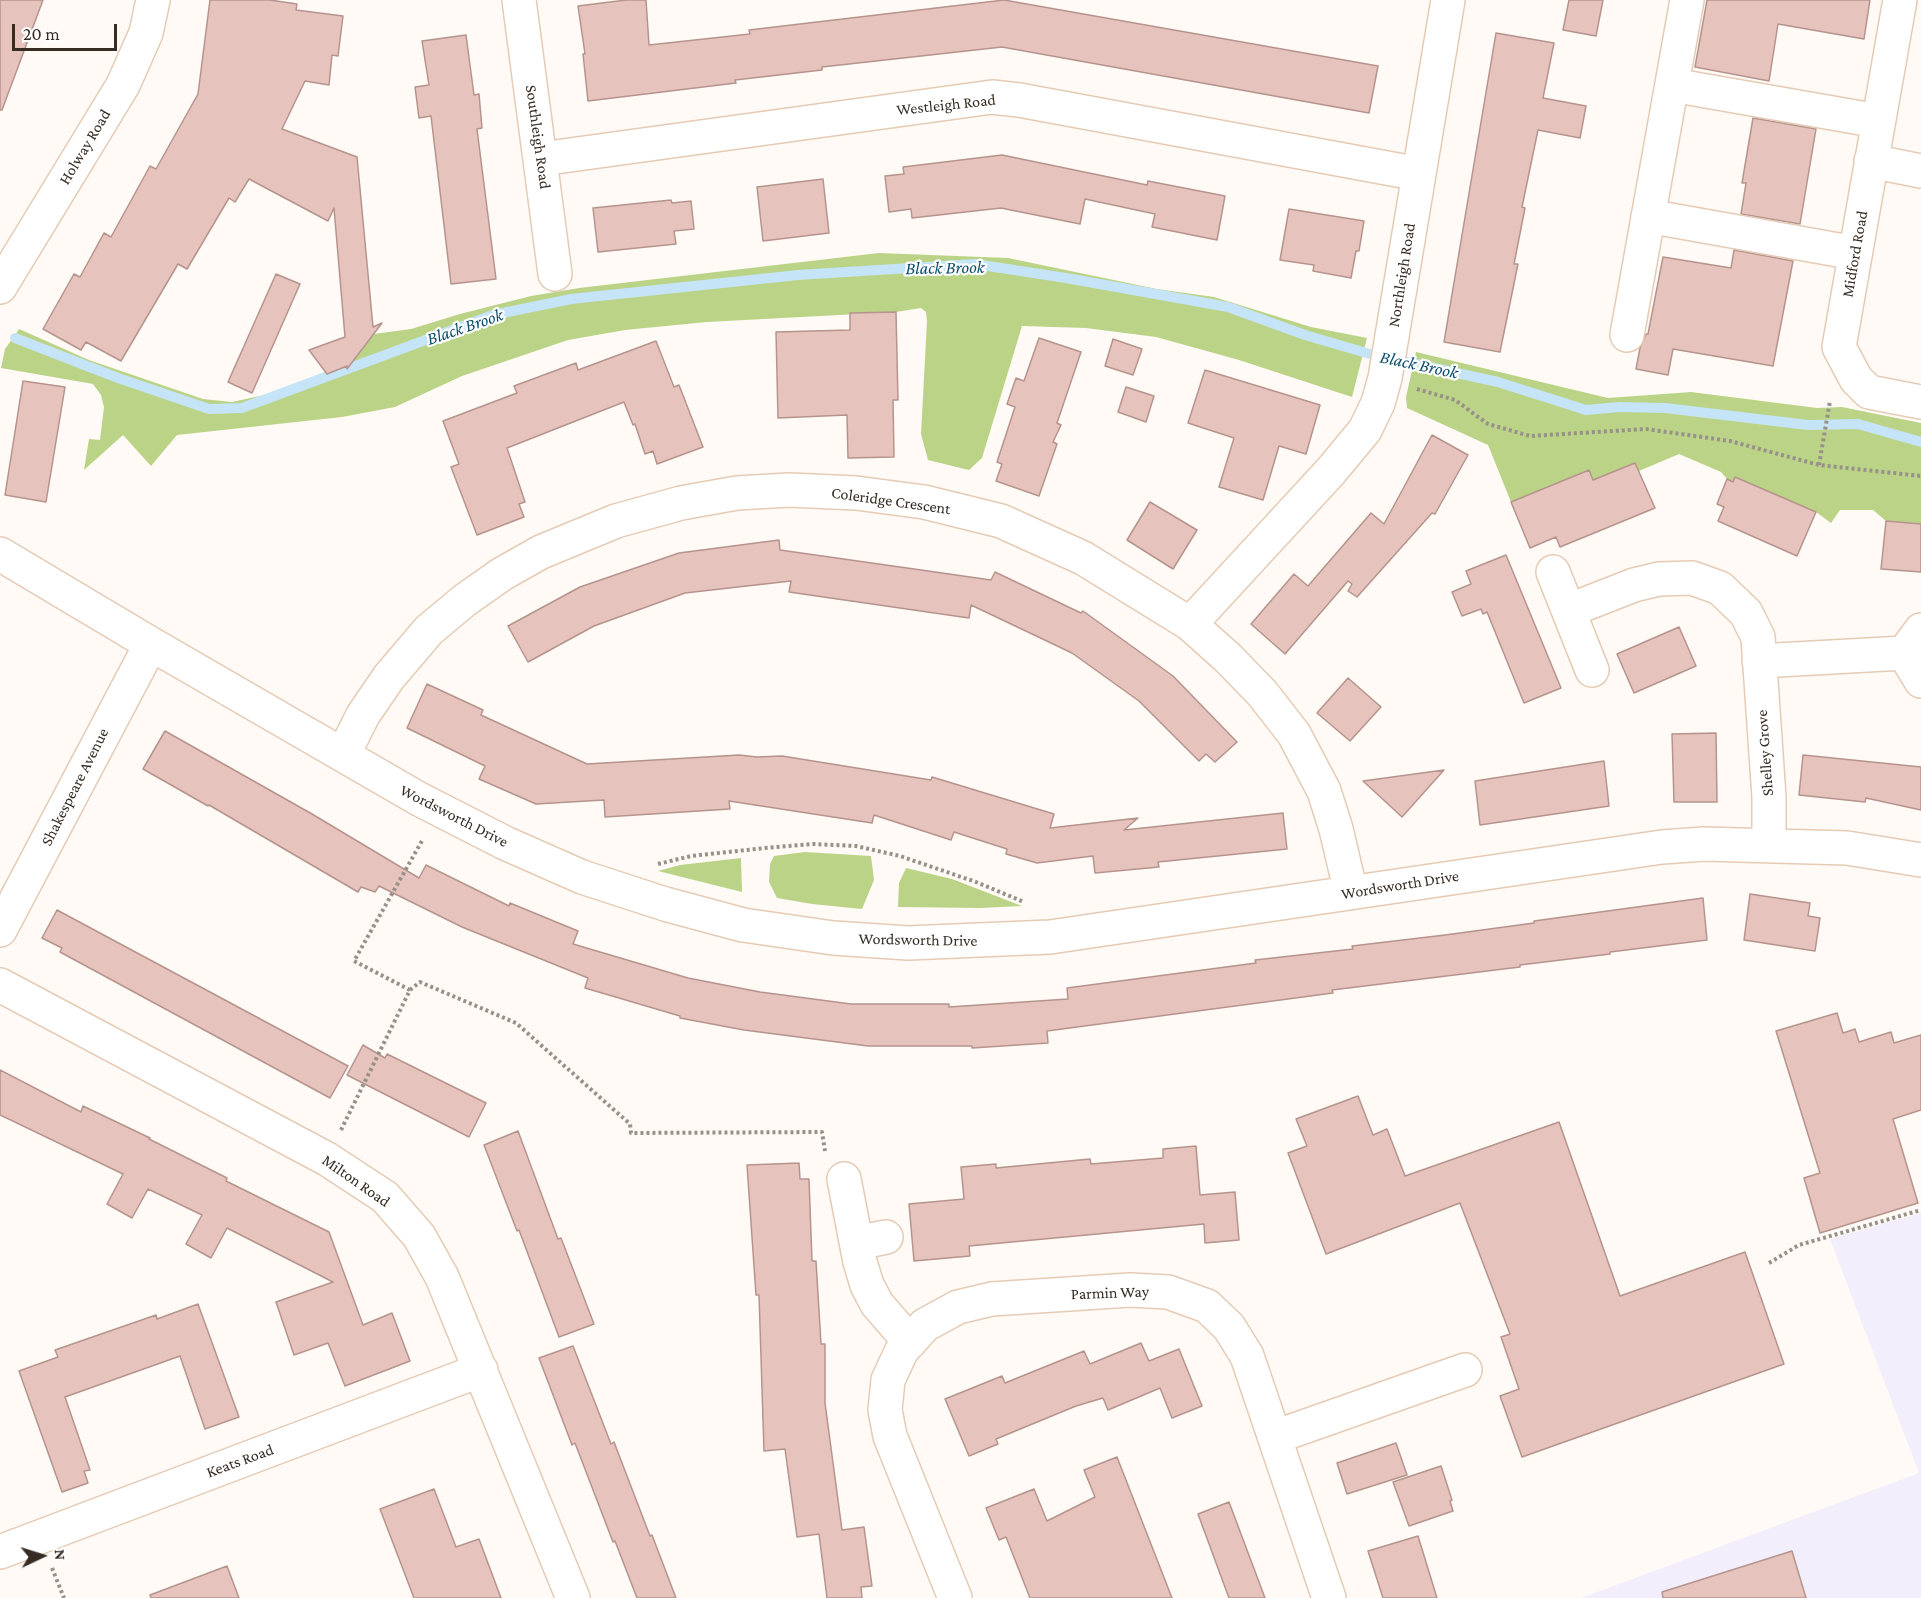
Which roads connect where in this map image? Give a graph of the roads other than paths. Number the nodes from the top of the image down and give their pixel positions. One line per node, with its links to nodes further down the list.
1 (153, 0): 15 (street, Holway Road)
2 (519, 0): 8 (street, Southleigh Road)
3 (1448, 0): 11 (street, Northleigh Road)
4 (1687, 0): 6 (street)
5 (1900, 0): 7 (street, Midford Road)
6 (1672, 85): 7 (street); 12 (street)
7 (1878, 121): 9 (street, Midford Road)
8 (541, 159): 11 (street, Westleigh Road); 14 (street, Southleigh Road)
9 (1871, 161): 10 (street); 13 (street, Midford Road)
10 (1921, 171)
11 (1419, 174): 21 (street, Northleigh Road)
12 (1648, 216): 13 (street); 16 (street)
13 (1855, 253): 17 (street, Midford Road)
14 (555, 274)
15 (0, 287)
16 (1627, 335)
17 (1921, 402)
18 (0, 554): 23 (street, Wordsworth Drive)
19 (1553, 572): 20 (street)
20 (1570, 610): 24 (street, Shelley Grove); 25 (street)
21 (1190, 624): 27 (street, Coleridge Crescent); 30 (street, Coleridge Crescent)
22 (1912, 642): 24 (street); 26 (street)
23 (151, 644): 27 (street, Wordsworth Drive); 31 (street, Shakespeare Avenue)
24 (1759, 661): 28 (street, Shelley Grove)
25 (1592, 670)
26 (1921, 681)
27 (343, 755): 30 (street, Wordsworth Drive)
28 (1769, 845): 29 (street, Wordsworth Drive); 30 (street, Wordsworth Drive)
29 (1921, 860)
30 (1349, 893)
31 (0, 930)
32 (0, 985): 35 (street, Milton Road)
33 (844, 1179): 34 (street)
34 (910, 1342): 37 (street, Parmin Way); 40 (street, Parmin Way)
35 (481, 1370): 38 (street, Keats Road); 39 (street, Milton Road)
36 (1465, 1370): 37 (street)
37 (1275, 1437): 41 (street, Parmin Way)
38 (0, 1552)
39 (573, 1598)
40 (955, 1598)
41 (1329, 1598)

